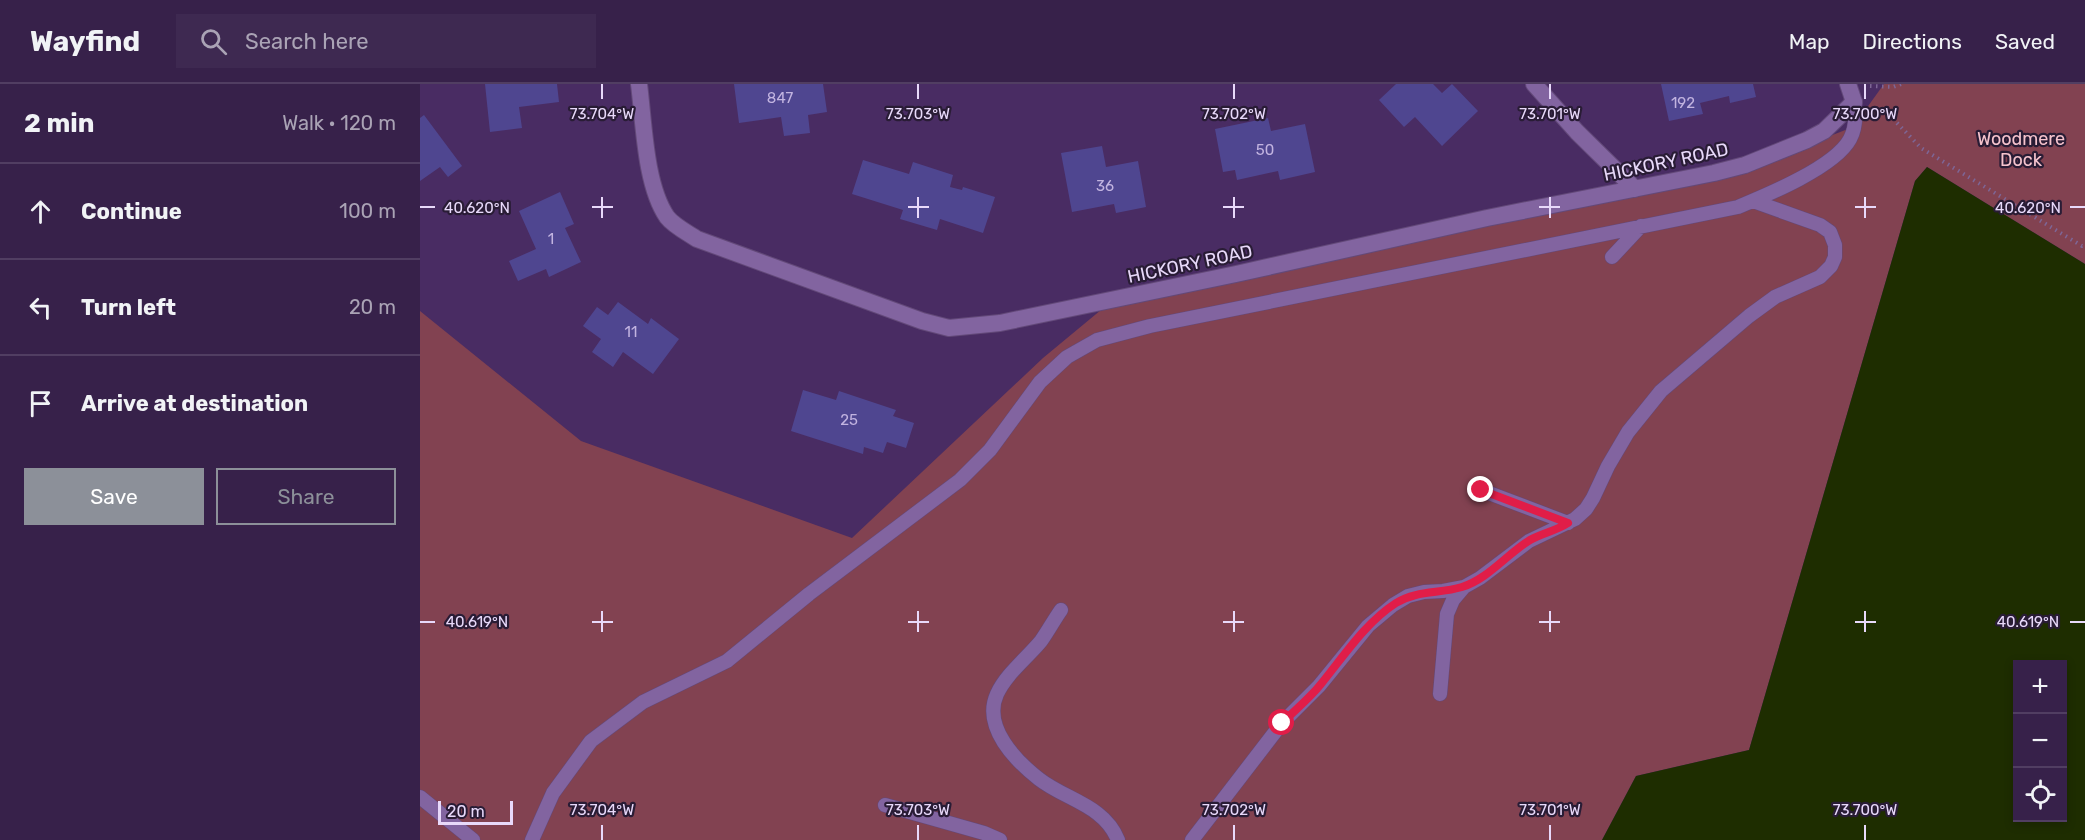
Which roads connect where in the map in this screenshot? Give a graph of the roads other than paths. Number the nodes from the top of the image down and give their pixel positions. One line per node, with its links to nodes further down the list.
1 (639, 84): 4 (street, HICKORY ROAD)
2 (1534, 84): 4 (street)
3 (1851, 91): 4 (street, HICKORY ROAD); 5 (lane)
4 (1635, 189)
5 (1753, 201): 6 (lane); 9 (lane)
6 (1641, 226): 7 (lane); 16 (lane)
7 (1612, 257)
8 (1481, 490): 9 (lane)
9 (1568, 523): 10 (lane)
10 (1464, 587): 12 (lane); 19 (lane)
11 (1061, 610): 18 (lane)
12 (1440, 694)
13 (420, 796): 15 (lane)
14 (885, 805): 17 (lane)
15 (473, 840)
16 (532, 840)
17 (1000, 840)
18 (1118, 840)
19 (1192, 840)

